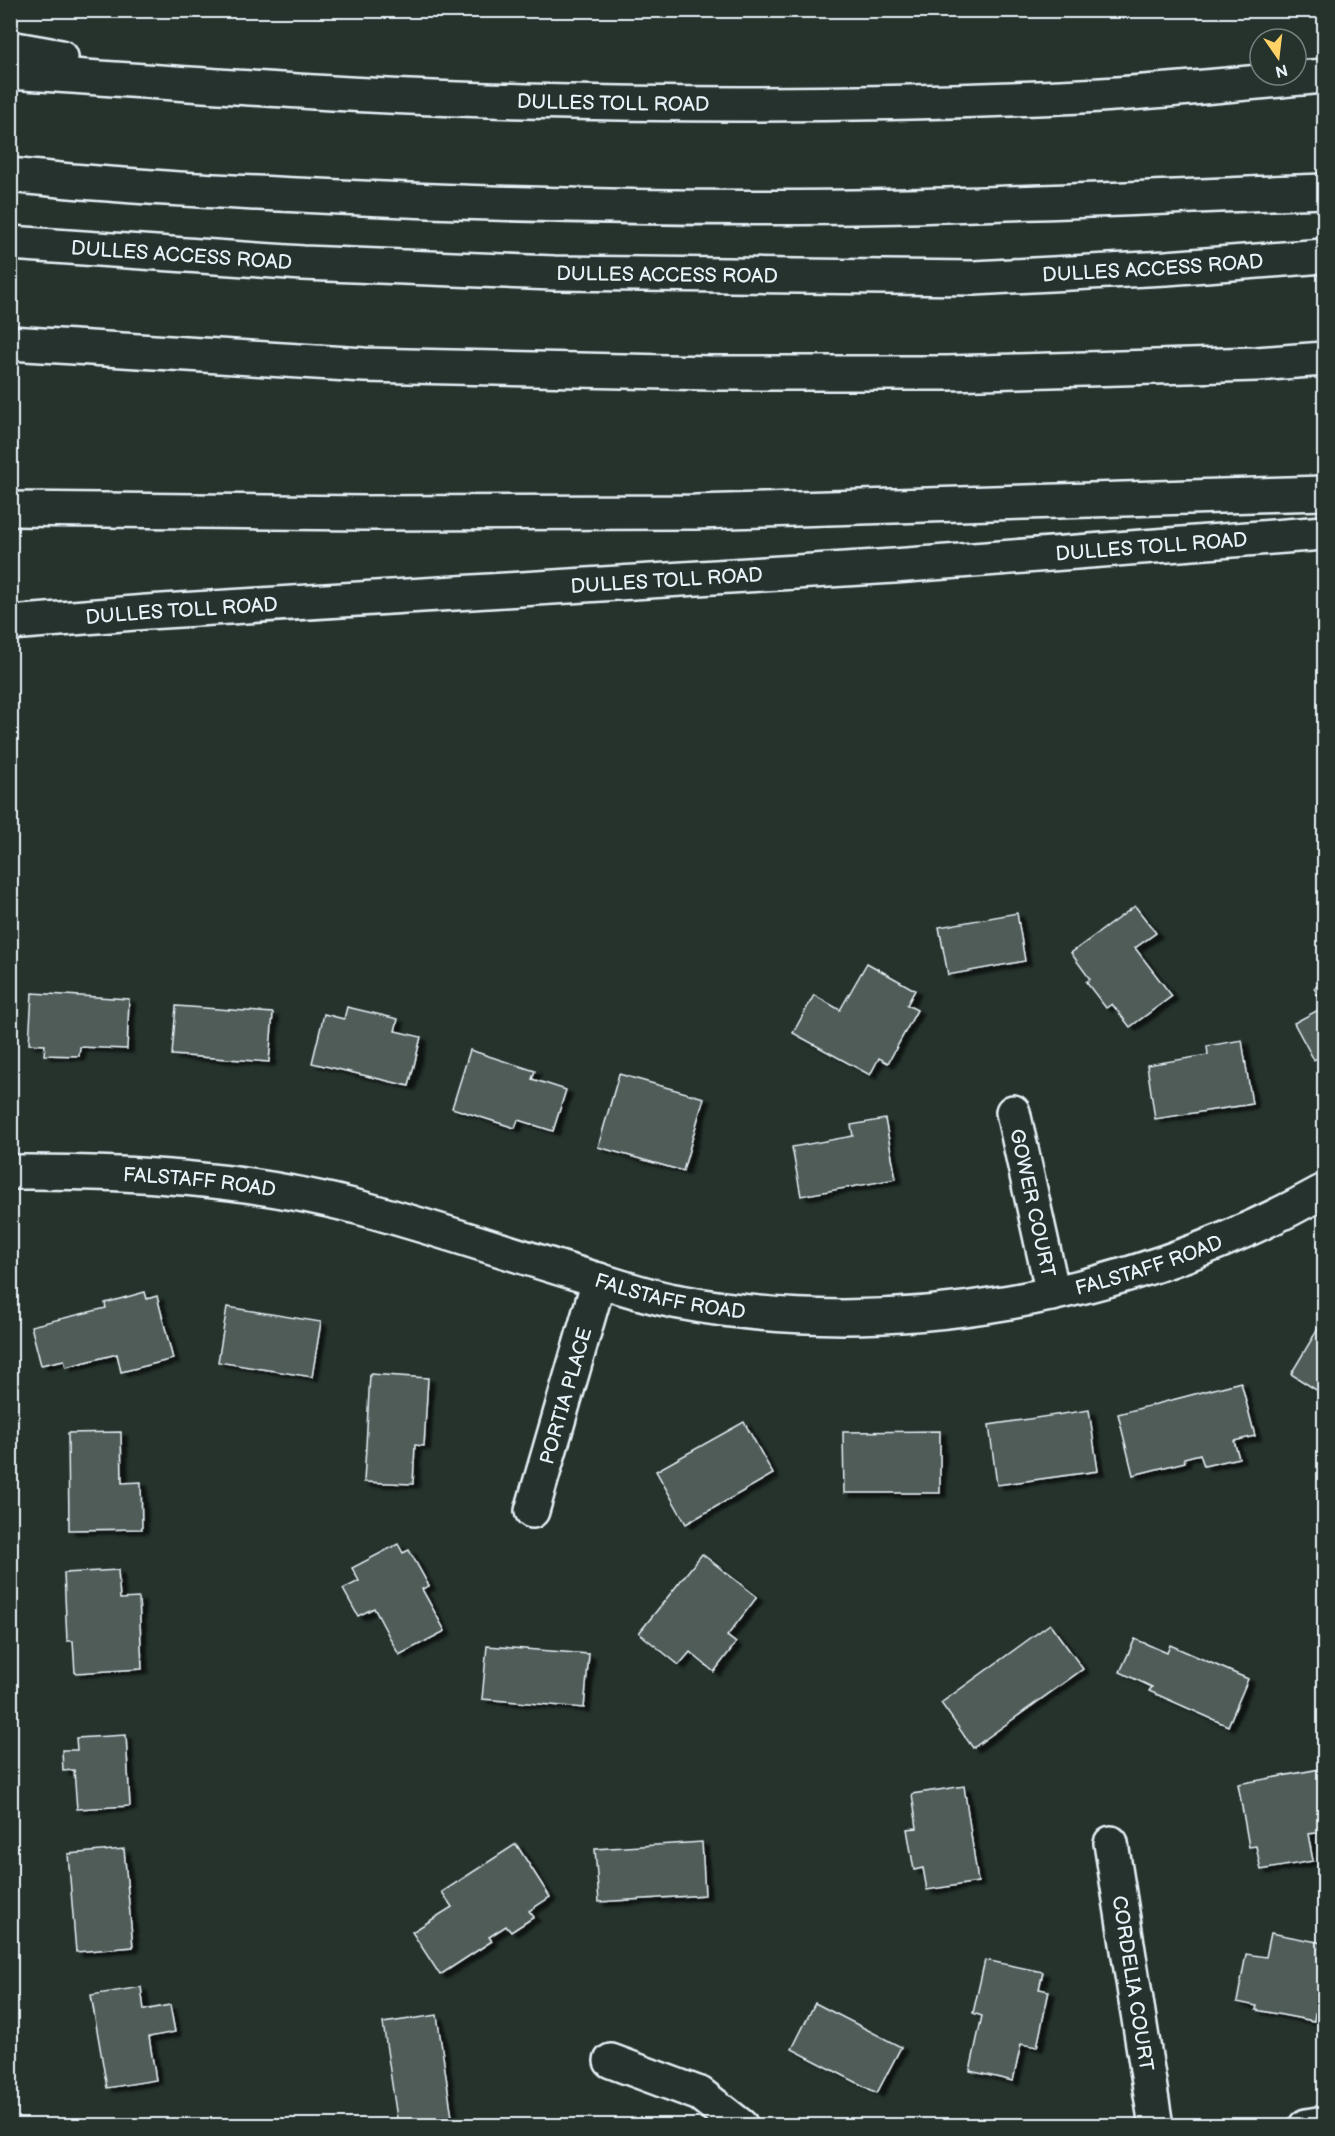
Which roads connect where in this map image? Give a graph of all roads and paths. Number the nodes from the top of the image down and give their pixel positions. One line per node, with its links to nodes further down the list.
1 (10, 48): 4 (main road)
2 (10, 72): 4 (main road, DULLES TOLL ROAD)
3 (1324, 76): 4 (main road, DULLES TOLL ROAD)
4 (298, 90)
5 (10, 175): 6 (main road)
6 (1324, 191)
7 (10, 243): 8 (main road, DULLES ACCESS ROAD)
8 (1324, 256)
9 (10, 343): 10 (main road)
10 (1324, 359)
11 (1324, 493): 12 (main road)
12 (10, 509)
13 (1324, 533): 14 (main road, DULLES TOLL ROAD)
14 (18, 622)
15 (1013, 1112): 19 (main road, GOWER COURT)
16 (10, 1172): 18 (main road, FALSTAFF ROAD)
17 (1324, 1191): 19 (main road, FALSTAFF ROAD)
18 (598, 1280): 19 (main road, FALSTAFF ROAD); 20 (main road, PORTIA PLACE)
19 (1053, 1294)
20 (532, 1511)
21 (1111, 1842): 25 (main road, CORDELIA COURT)
22 (611, 2061): 24 (main road)
23 (1324, 2122): 26 (main road)
24 (741, 2126)
25 (1156, 2126)
26 (1306, 2126)

